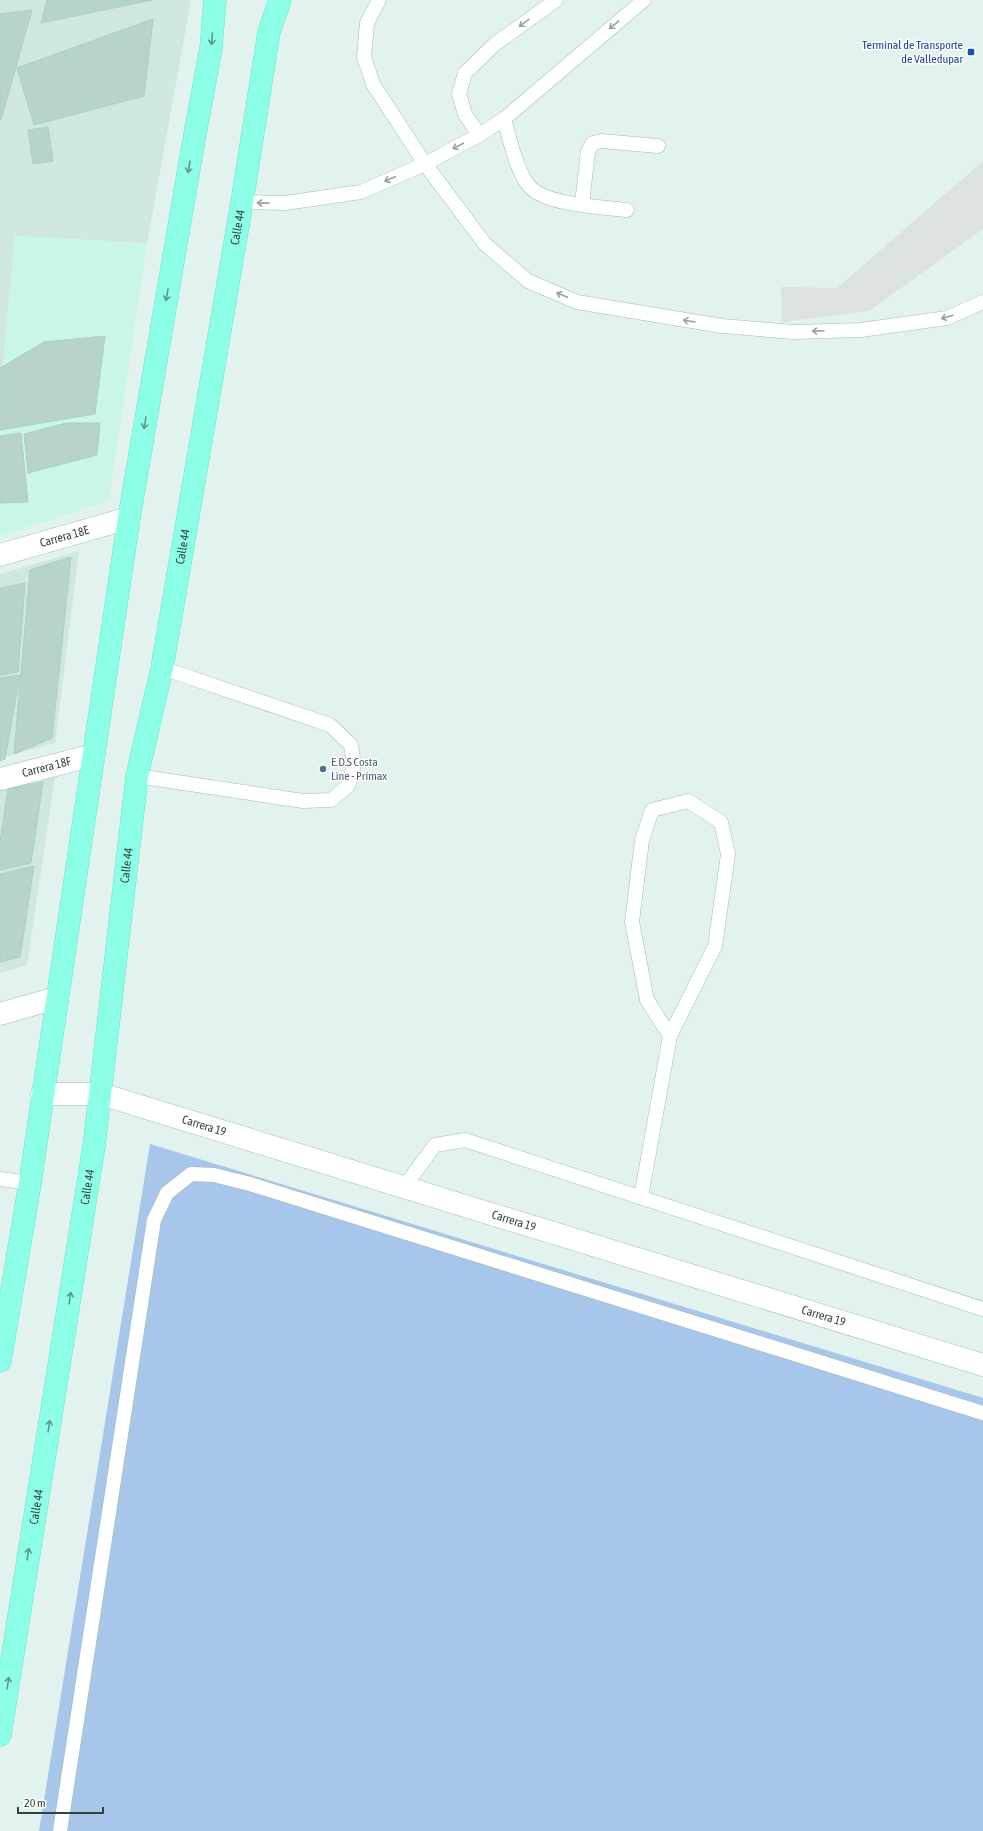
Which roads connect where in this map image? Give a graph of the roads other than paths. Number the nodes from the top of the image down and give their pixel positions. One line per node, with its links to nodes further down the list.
1 (215, 0): 14 (main road, one-way to 14)
2 (280, 0): 10 (main road, Calle 44)
3 (379, 0): 9 (lane)
4 (556, 0): 7 (lane, one-way to 7)
5 (644, 0): 6 (lane, one-way to 6)
6 (504, 119): 7 (lane); 11 (lane)
7 (479, 135): 9 (lane, one-way to 9)
8 (658, 146): 11 (lane)
9 (425, 164): 10 (lane, one-way to 10); 13 (lane, one-way to 9)
10 (242, 202): 16 (main road, Calle 44)
11 (582, 204): 12 (lane)
12 (627, 210)
13 (983, 302)
14 (129, 518): 15 (street, Carrera 18E); 17 (main road)
15 (0, 555)
16 (162, 668): 18 (main road, Calle 44); 18 (lane)
17 (94, 755): 19 (street, Carrera 18F); 20 (main road)
18 (137, 776): 24 (main road, Calle 44)
19 (0, 779)
20 (56, 998): 21 (street); 23 (main road)
21 (0, 1014)
22 (670, 1036): 22 (lane); 28 (lane)
23 (42, 1094): 24 (street, Carrera 19); 26 (main road)
24 (101, 1094): 27 (street, Carrera 19); 33 (main road, Calle 44, one-way to 24)
25 (0, 1179): 26 (lane)
26 (30, 1183): 30 (main road)
27 (404, 1187): 28 (lane); 31 (street, Carrera 19)
28 (641, 1197): 29 (lane)
29 (983, 1309)
30 (0, 1361)
31 (983, 1365)
32 (983, 1413): 34 (lane)
33 (0, 1735)
34 (60, 1831)

